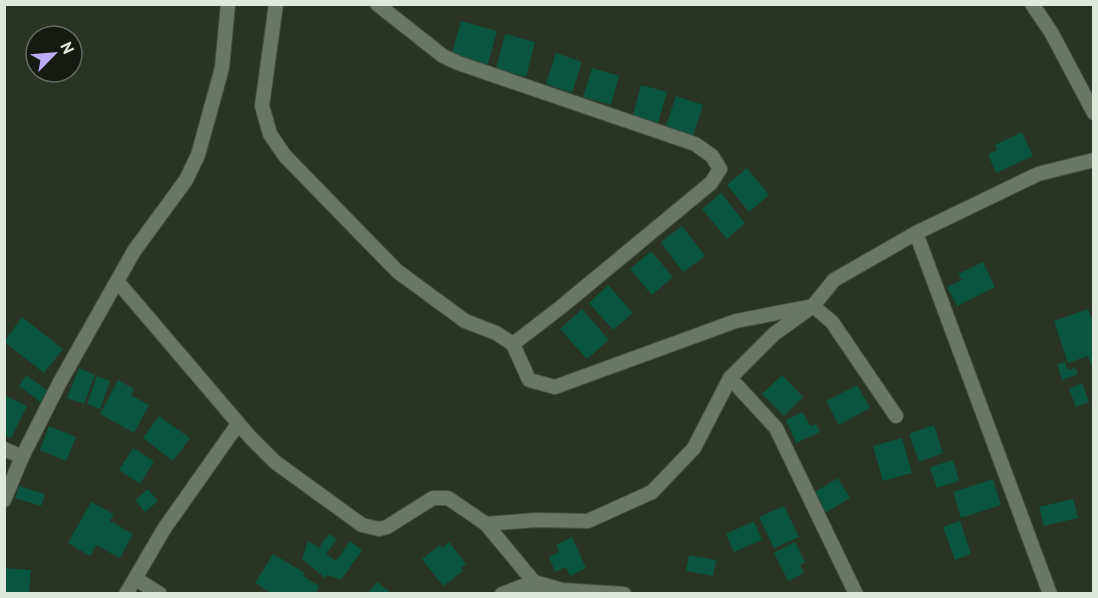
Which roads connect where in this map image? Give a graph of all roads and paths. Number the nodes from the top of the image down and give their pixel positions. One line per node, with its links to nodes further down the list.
1 (228, 4): 8 (street)
2 (276, 4): 10 (street)
3 (377, 4): 10 (street)
4 (1032, 4): 5 (street)
5 (1094, 113)
6 (1094, 160): 7 (street)
7 (916, 233): 9 (street); 25 (street)
8 (117, 281): 13 (street); 15 (street)
9 (813, 306): 10 (street); 11 (street); 12 (street)
10 (513, 344)
11 (730, 378): 17 (street); 24 (street)
12 (896, 416)
13 (238, 424): 17 (street); 18 (street)
14 (4, 449): 15 (street)
15 (22, 457): 16 (street)
16 (4, 500)
17 (486, 524): 19 (street)
18 (136, 579): 20 (street); 21 (street)
19 (534, 588): 22 (street); 23 (street)
20 (126, 594)
21 (160, 594)
22 (502, 594)
23 (624, 594)
24 (856, 594)
25 (1050, 594)

